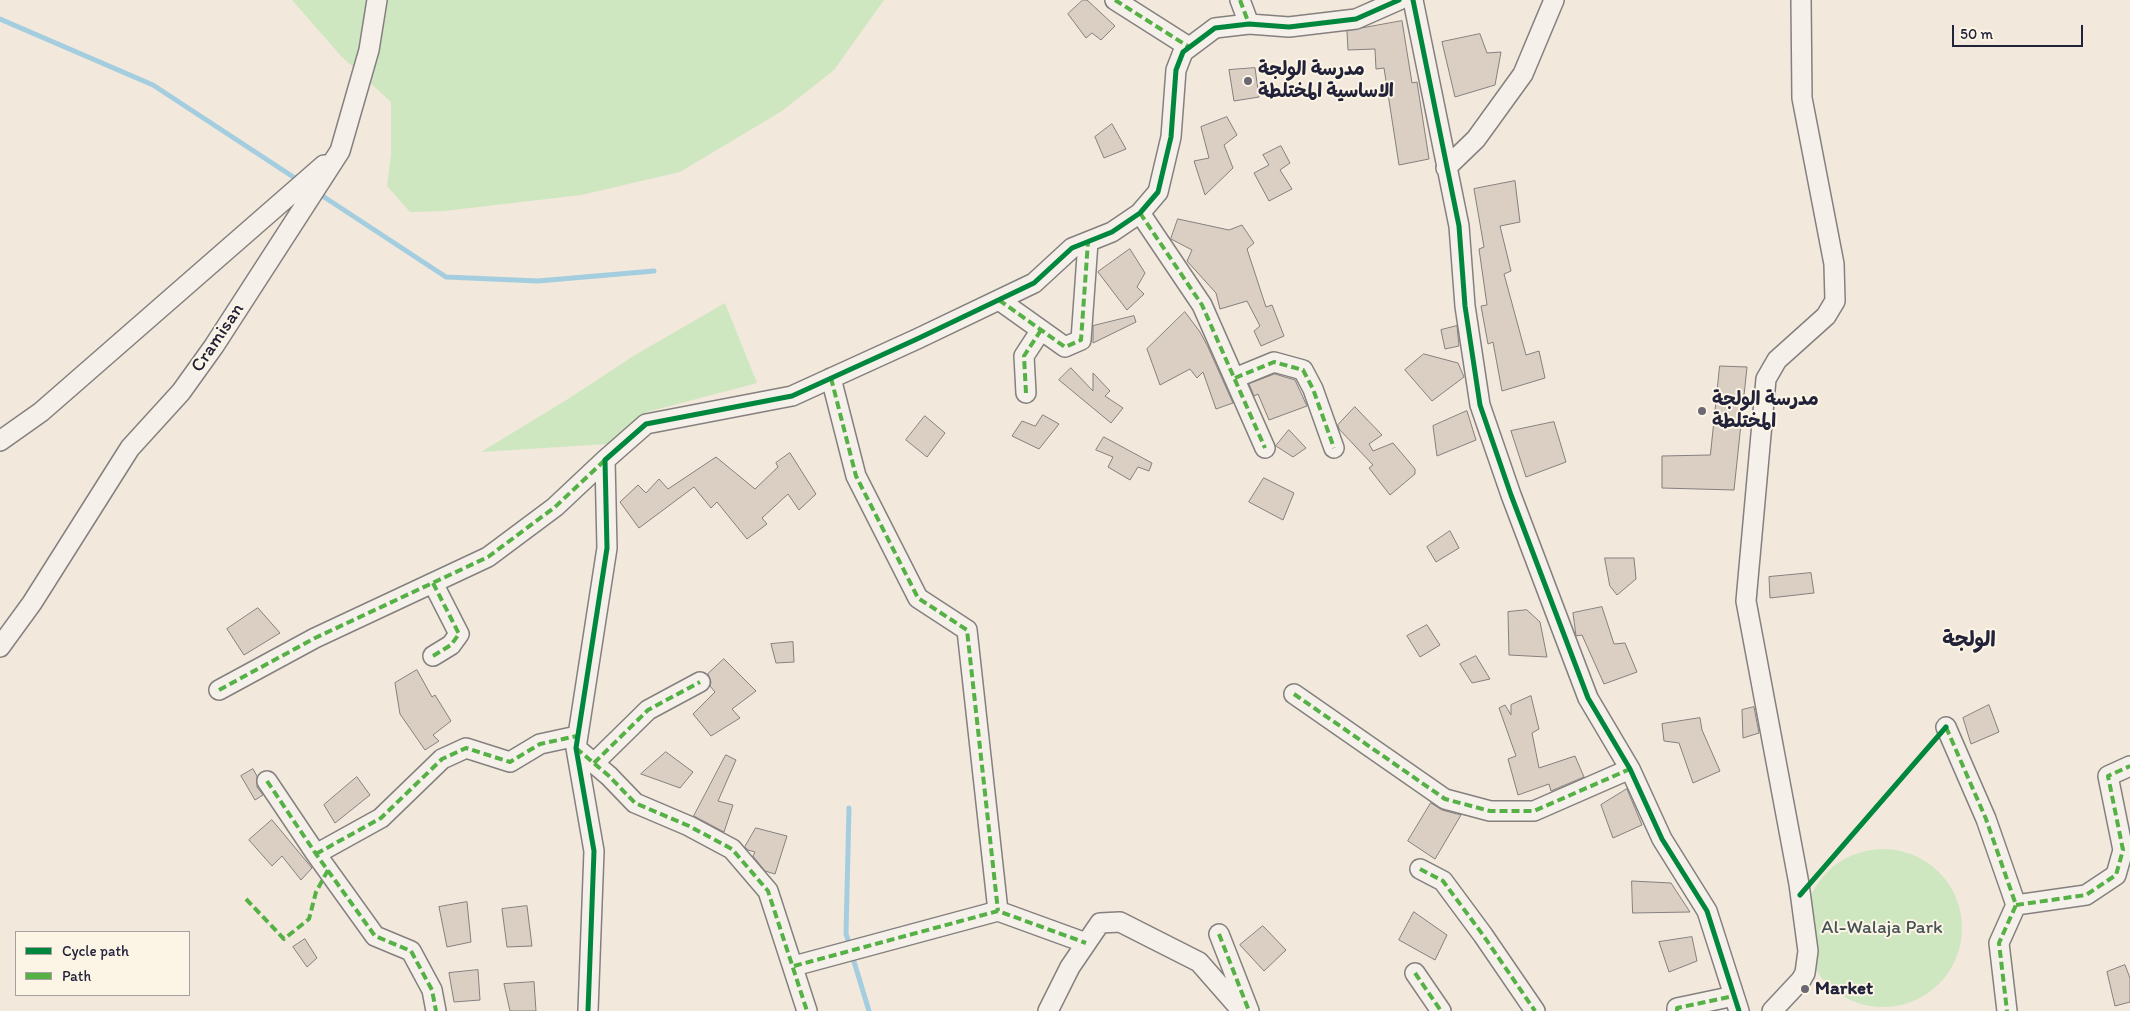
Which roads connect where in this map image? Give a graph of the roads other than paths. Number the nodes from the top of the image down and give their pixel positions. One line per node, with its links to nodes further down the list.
1 (377, 0): 10 (street, Cramisan)
2 (1114, 0): 9 (street)
3 (1240, 0): 8 (street)
4 (1399, 0): 8 (street)
5 (1413, 0): 11 (street)
6 (1554, 0): 11 (street)
7 (1801, 0): 53 (street)
8 (1249, 24): 9 (street)
9 (1189, 47): 12 (street)
10 (340, 151): 19 (street); 24 (street, Cramisan)
11 (1446, 168): 33 (street)
12 (1140, 213): 13 (street); 17 (street)
13 (1088, 242): 14 (street); 15 (street)
14 (999, 300): 15 (street); 16 (street)
15 (1041, 330): 18 (street)
16 (831, 378): 22 (street); 38 (street)
17 (1235, 378): 20 (street); 21 (street)
18 (1026, 393)
19 (0, 441)
20 (1266, 448)
21 (1334, 448)
22 (605, 460): 23 (street); 30 (street)
23 (433, 583): 25 (street); 27 (street)
24 (0, 647)
25 (433, 656)
26 (700, 682): 31 (street)
27 (219, 690)
28 (1294, 694): 33 (street)
29 (1946, 727): 37 (street)
30 (577, 742): 31 (street); 35 (street); 45 (street)
31 (594, 763): 41 (street)
32 (2130, 766): 37 (street)
33 (1630, 769): 43 (street)
34 (267, 781): 35 (street)
35 (316, 854): 44 (street)
36 (1420, 869): 51 (street)
37 (2016, 905): 54 (street)
38 (998, 911): 40 (street); 41 (street)
39 (1219, 934): 49 (street)
40 (1086, 943): 47 (street); 48 (street)
41 (794, 966): 46 (street)
42 (1415, 972): 50 (street)
43 (1736, 1004): 52 (street)
44 (436, 1011)
45 (588, 1011)
46 (807, 1011)
47 (1048, 1011)
48 (1242, 1011)
49 (1249, 1011)
50 (1440, 1011)
51 (1535, 1011)
52 (1676, 1011)
53 (1772, 1011)
54 (2007, 1011)

